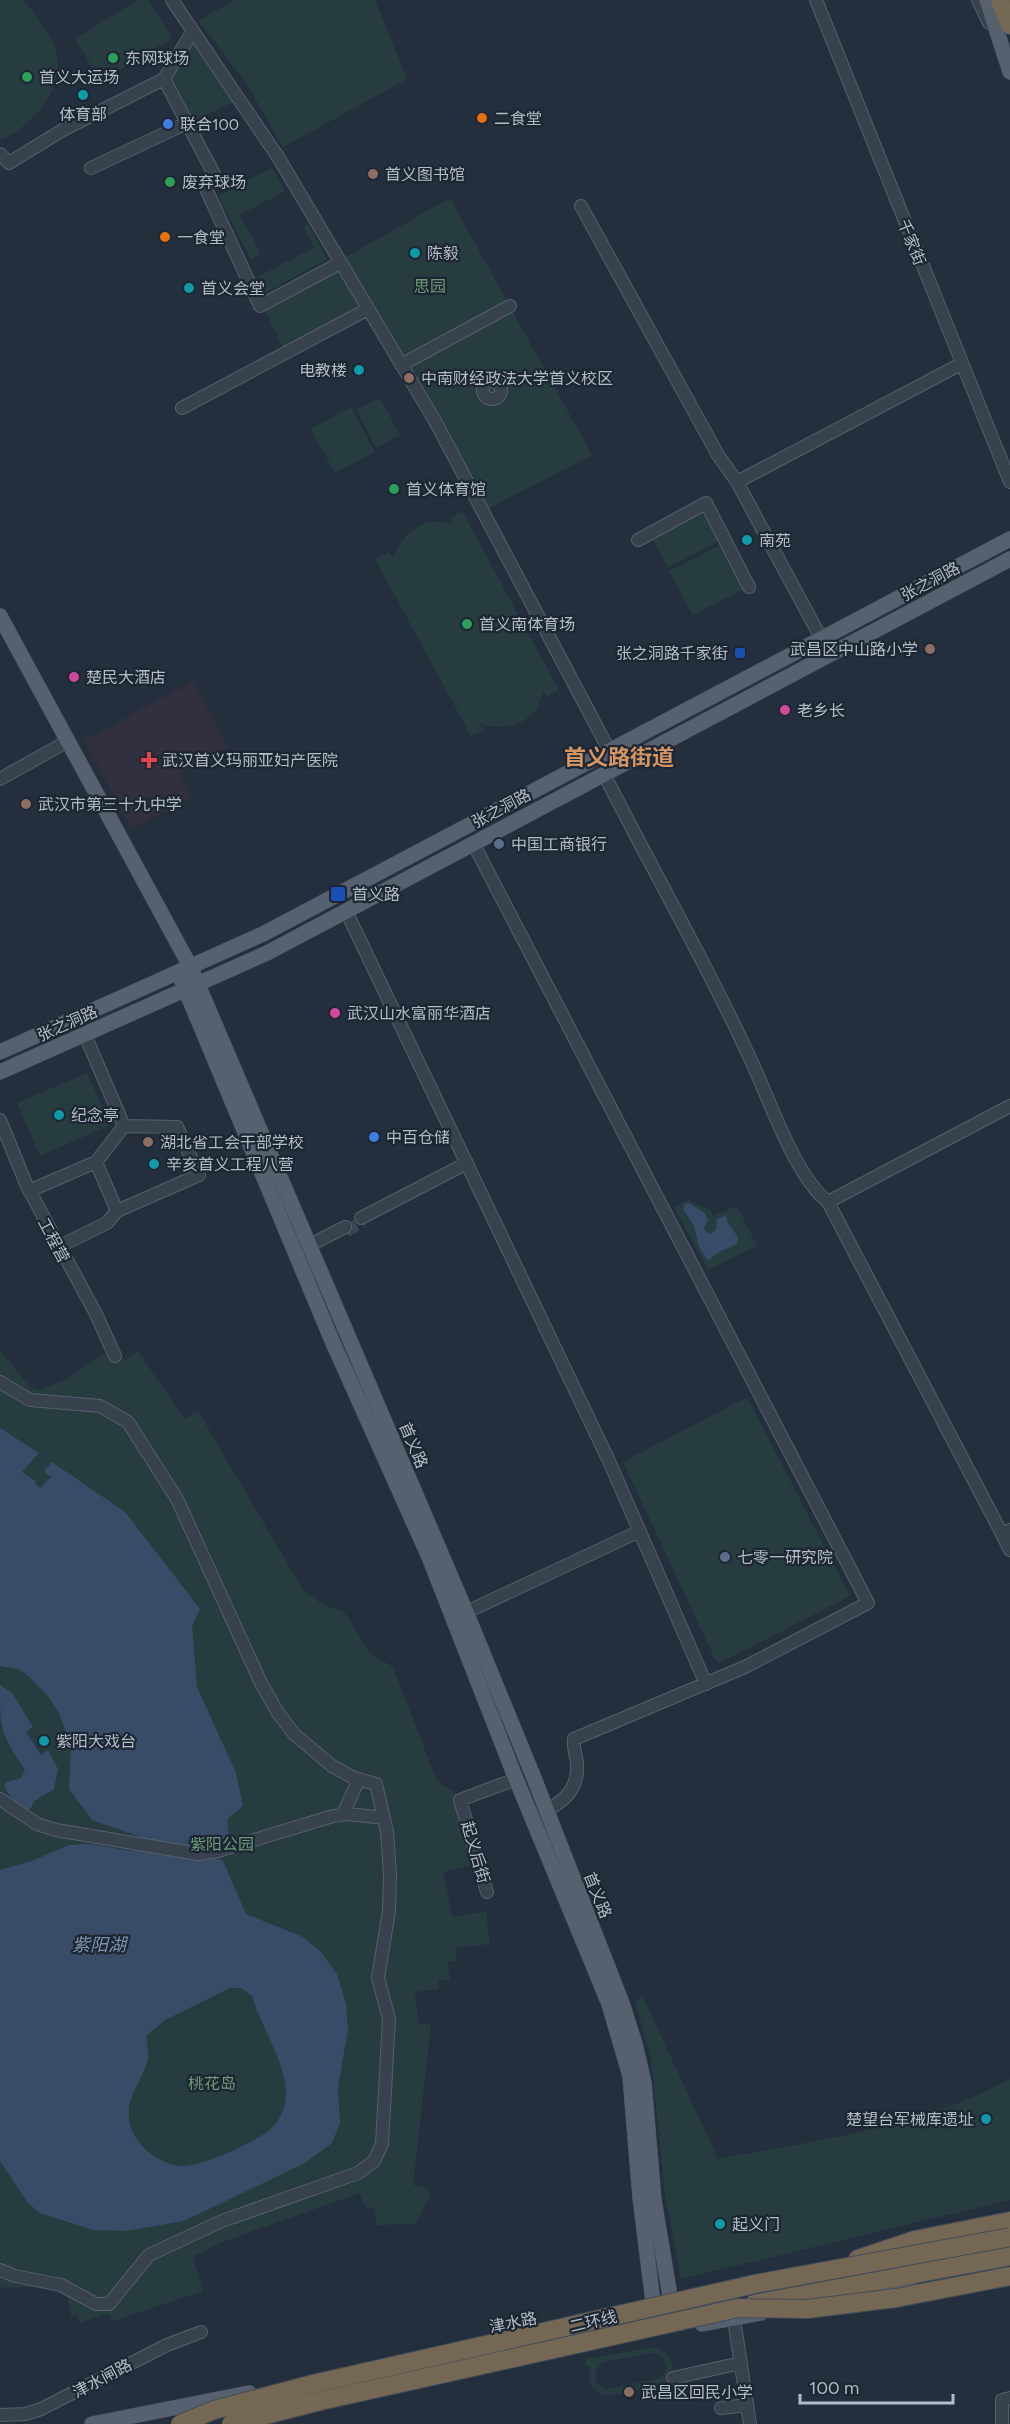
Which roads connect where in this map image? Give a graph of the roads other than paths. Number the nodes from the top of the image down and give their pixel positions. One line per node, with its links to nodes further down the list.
1 (172, 0): 7 (street)
2 (816, 0): 20 (street, 千家街)
3 (978, 0): 8 (street)
4 (987, 0): 8 (main road)
5 (1000, 0): 6 (highway)
6 (1010, 25)
7 (192, 32): 10 (street); 17 (street)
8 (1002, 51): 9 (main road)
9 (1010, 72)
10 (164, 79): 11 (street); 12 (street)
11 (187, 123): 13 (street); 14 (street)
12 (0, 154)
13 (92, 168)
14 (214, 174)
15 (207, 191): 17 (street)
16 (581, 206): 23 (street)
17 (340, 263): 19 (street)
18 (510, 306): 21 (street)
19 (368, 309): 21 (street); 22 (street)
20 (961, 364): 23 (street); 24 (street, 千家街)
21 (401, 365): 32 (street)
22 (182, 408)
23 (737, 482): 30 (street)
24 (1010, 482)
25 (1010, 539): 30 (main road, 张之洞路)
26 (638, 540): 28 (street)
27 (1010, 559): 33 (main road, 张之洞路)
28 (749, 587)
29 (0, 616): 31 (main road, 首义路)
30 (820, 638): 32 (main road, 张之洞路)
31 (68, 741): 35 (street); 38 (main road, 首义路)
32 (610, 751): 33 (street); 38 (main road, 张之洞路)
33 (618, 767): 34 (main road, 张之洞路)
34 (604, 774): 36 (main road, 张之洞路); 49 (street)
35 (0, 779)
36 (473, 843): 37 (main road, 张之洞路); 61 (street)
37 (346, 911): 39 (main road, 张之洞路); 47 (street)
38 (184, 969): 39 (main road, 首义路); 41 (main road, 张之洞路)
39 (192, 987): 40 (main road, 张之洞路); 54 (main road, 首义路); 60 (main road, 首义路)
40 (85, 1035): 42 (main road, 张之洞路); 45 (street)
41 (0, 1052)
42 (0, 1072)
43 (1010, 1107): 49 (street)
44 (0, 1120): 48 (street, 工程营)
45 (124, 1126): 46 (street); 50 (street)
46 (96, 1162): 48 (street); 50 (street)
47 (467, 1165): 51 (street); 57 (street)
48 (29, 1191): 53 (street, 工程营)
49 (828, 1202): 58 (street)
50 (117, 1211): 53 (street)
51 (362, 1220)
52 (345, 1229): 54 (street)
53 (58, 1247): 55 (street, 工程营)
54 (311, 1247): 60 (main road, 首义路)
55 (115, 1356)
56 (0, 1382): 62 (street)
57 (638, 1528): 60 (street); 61 (street)
58 (1006, 1532): 59 (street)
59 (1010, 1550)
60 (458, 1612): 63 (main road, 首义路); 66 (main road, 首义路)
61 (706, 1684): 66 (street)
62 (359, 1779): 65 (street); 67 (street)
63 (516, 1779): 66 (main road, 首义路); 68 (street, 起义后街)
64 (0, 1799): 65 (street)
65 (343, 1814): 67 (street)
66 (539, 1814): 76 (main road, 首义路); 77 (main road, 首义路)
67 (384, 1818): 73 (street)
68 (487, 1892)
69 (1010, 2221): 74 (highway, bridge)
70 (1010, 2235): 74 (highway, 二环线, bridge); 76 (main road, 津水路)
71 (1010, 2256): 78 (highway, 二环线, bridge)
72 (1010, 2264): 78 (main road)
73 (0, 2270)
74 (810, 2275): 89 (highway, 二环线, bridge)
75 (1010, 2276): 78 (highway, bridge)
76 (673, 2309): 77 (main road, 津水路); 79 (main road, 首义路)
77 (654, 2312): 81 (main road, 首义路); 88 (main road, 津水路)
78 (736, 2313): 79 (main road); 82 (street); 90 (highway, 二环线, bridge)
79 (675, 2329): 81 (main road)
80 (201, 2332): 87 (street, 津水闸路)
81 (657, 2333): 89 (main road)
82 (741, 2363): 83 (street); 85 (street)
83 (673, 2378)
84 (1010, 2398): 92 (street)
85 (747, 2405): 86 (street); 91 (street)
86 (721, 2408)
87 (0, 2415)
88 (92, 2424)
89 (182, 2424)
90 (231, 2424)
91 (750, 2424)
92 (1002, 2424)

